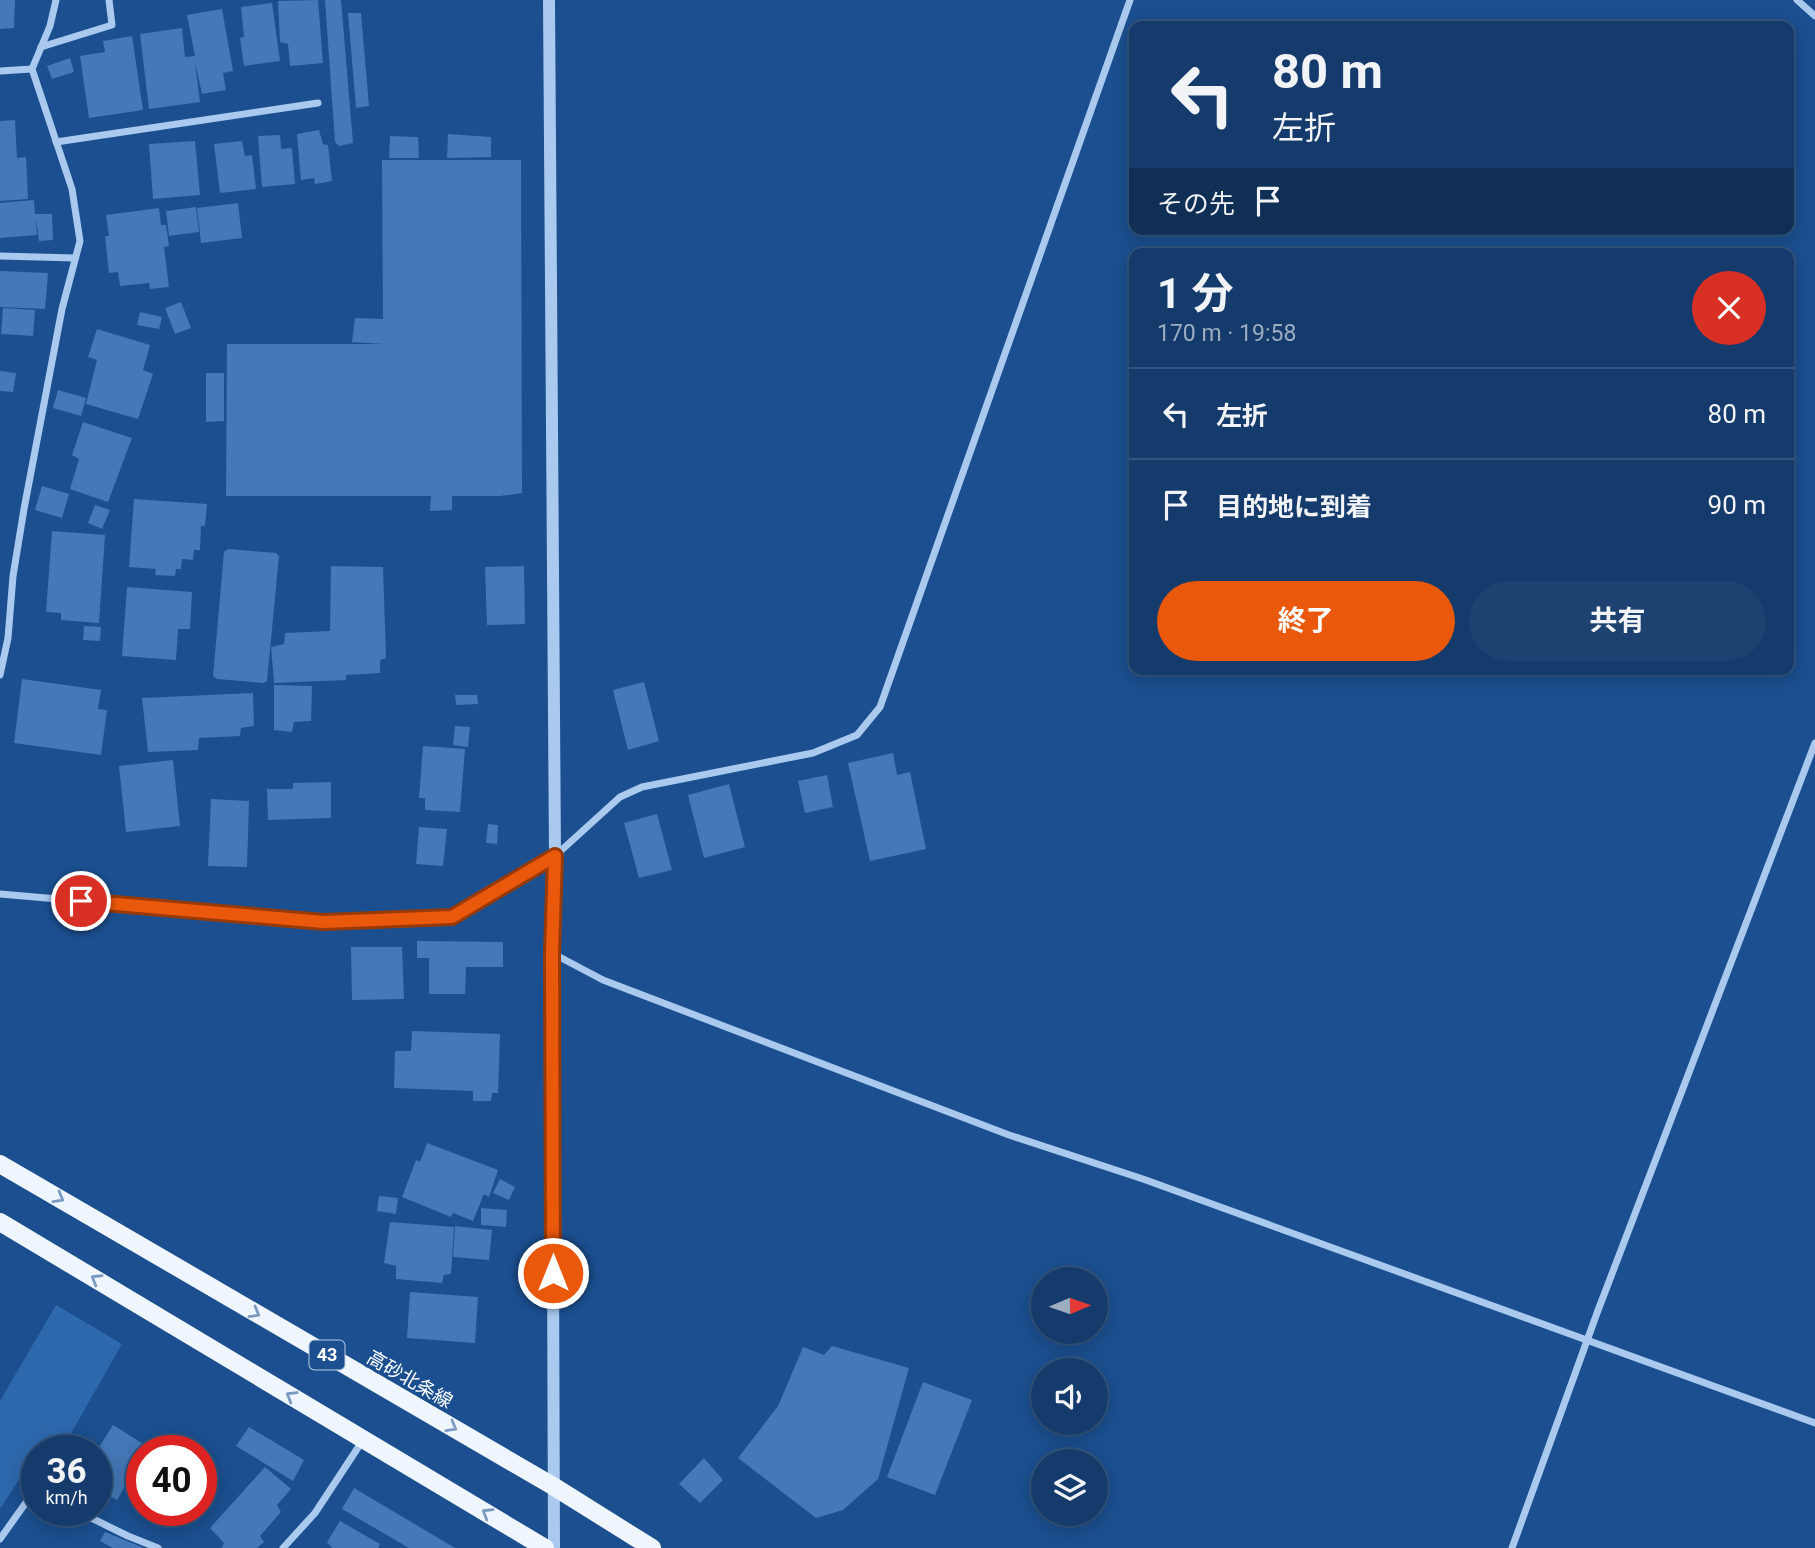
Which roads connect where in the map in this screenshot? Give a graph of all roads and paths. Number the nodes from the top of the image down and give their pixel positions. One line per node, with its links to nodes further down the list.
1 (56, 0): 7 (street)
2 (109, 0): 7 (street)
3 (549, 0): 16 (street)
4 (1130, 0): 16 (street)
5 (1797, 0): 6 (street)
6 (1815, 16)
7 (41, 47): 8 (street)
8 (32, 69): 9 (street); 11 (street)
9 (0, 71)
10 (318, 103): 11 (street)
11 (56, 142): 13 (street)
12 (0, 256): 13 (street)
13 (75, 258): 14 (street)
14 (0, 675)
15 (1815, 743): 21 (street)
16 (555, 856): 17 (street); 18 (street)
17 (0, 894)
18 (552, 953): 21 (street); 24 (street)
19 (0, 1164): 24 (main road, 高砂北条線 / 43, one-way to 24)
20 (0, 1222): 23 (main road, one-way to 20)
21 (1588, 1339): 22 (street); 33 (street)
22 (1815, 1423)
23 (363, 1439): 29 (street); 30 (main road, one-way to 23)
24 (553, 1486): 31 (street); 32 (main road, 高砂北条線 / 43)
25 (21, 1509): 27 (street)
26 (108, 1526): 28 (street)
27 (0, 1539)
28 (158, 1548)
29 (284, 1548)
30 (545, 1548)
31 (554, 1548)
32 (652, 1548)
33 (1512, 1548)

